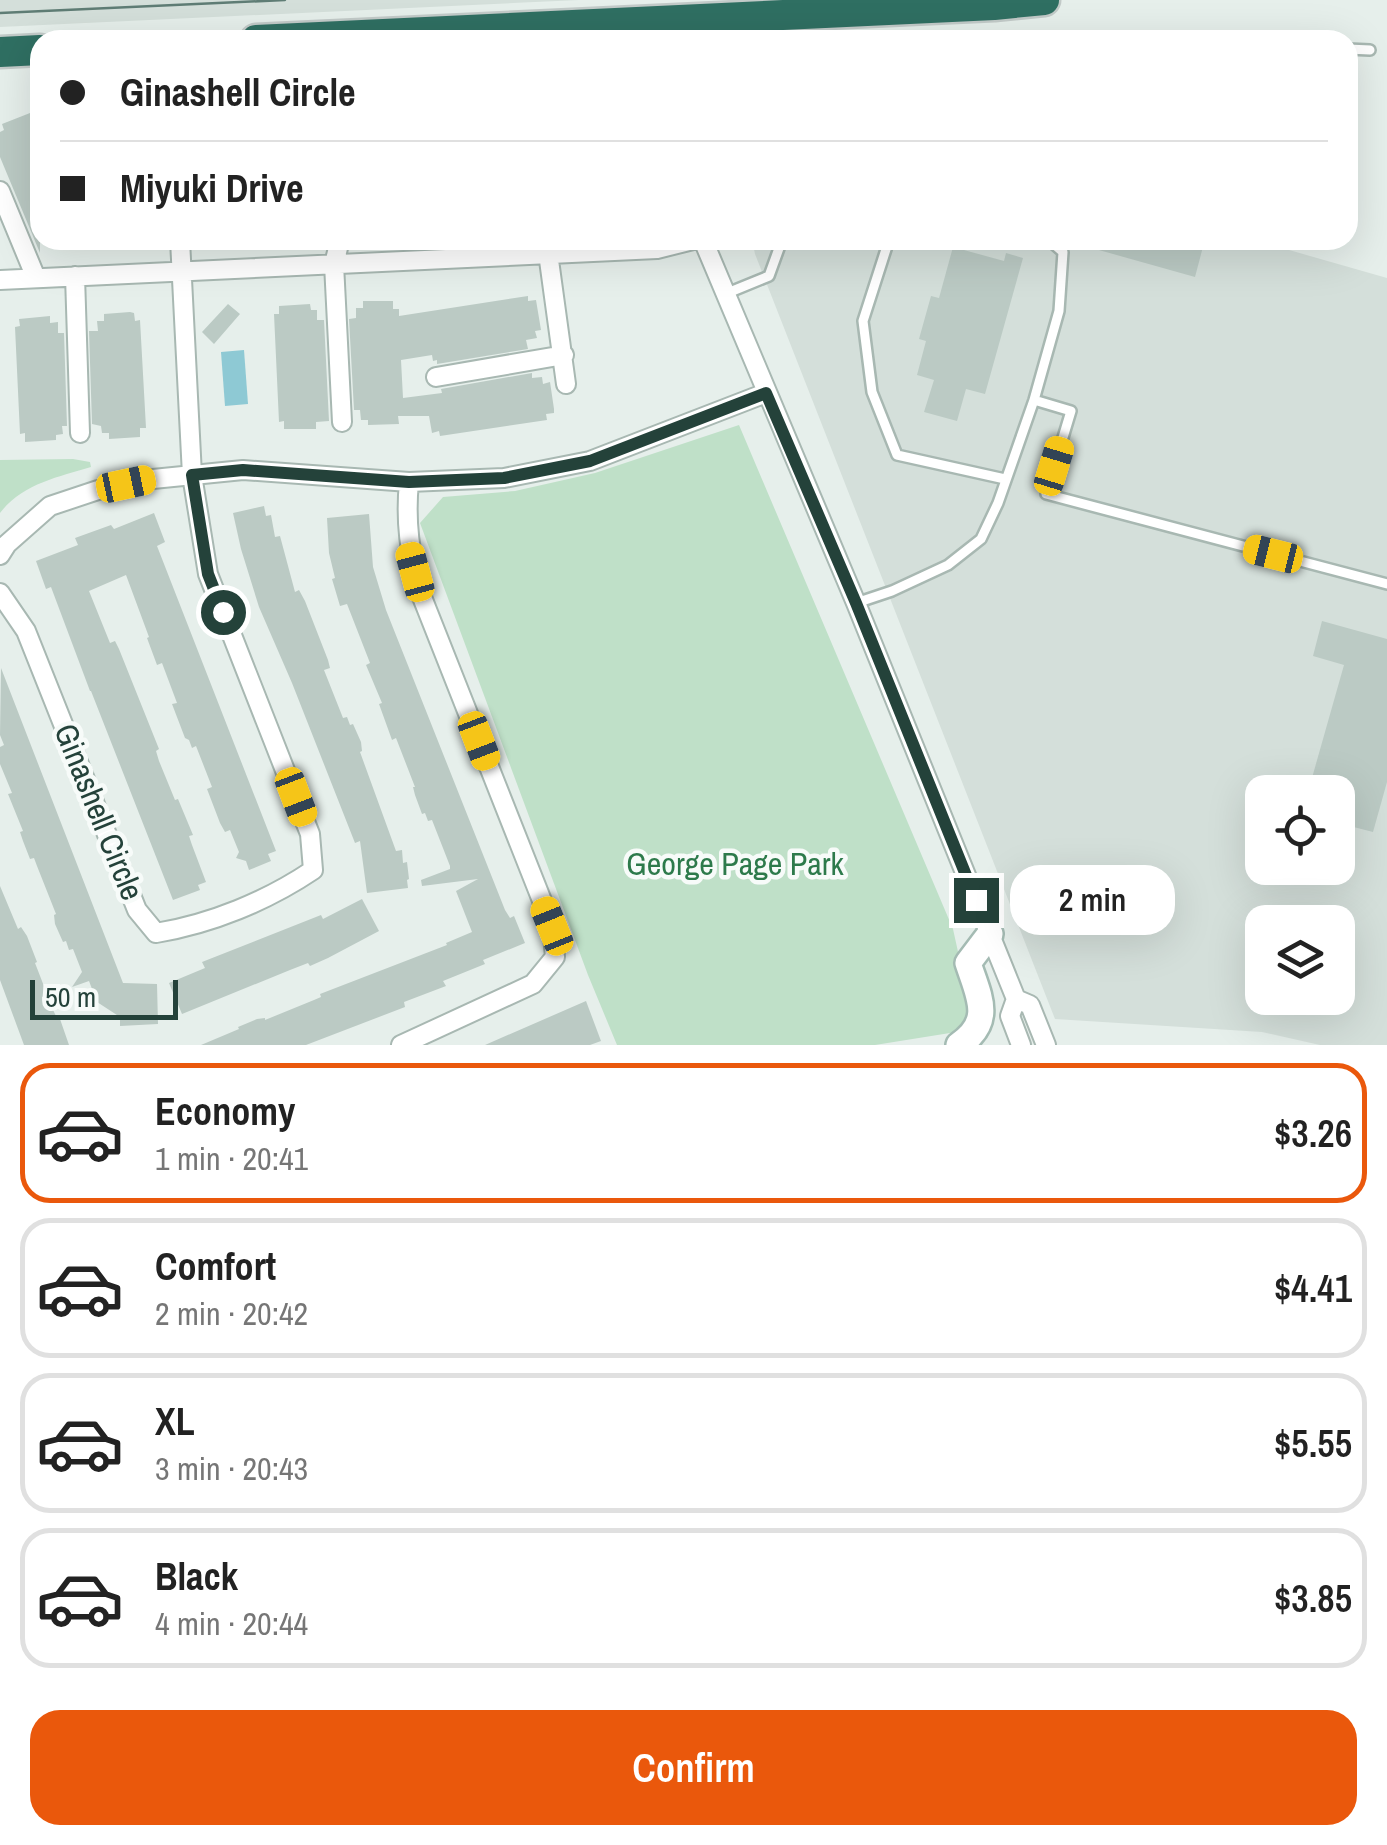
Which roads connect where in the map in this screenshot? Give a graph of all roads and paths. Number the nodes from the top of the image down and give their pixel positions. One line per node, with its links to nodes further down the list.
1 (1044, 0): 2 (highway)
2 (468, 30)
3 (1358, 49): 5 (lane)
4 (30, 50): 6 (highway)
5 (1370, 50)
6 (0, 52)
7 (0, 191): 21 (street)
8 (181, 250): 19 (street)
9 (338, 250): 18 (street)
10 (470, 250): 18 (street)
11 (509, 250): 17 (street)
12 (635, 250): 17 (street)
13 (707, 250): 23 (street)
14 (778, 250): 23 (lane)
15 (885, 250): 32 (lane)
16 (1061, 250): 28 (lane)
17 (548, 254): 24 (street)
18 (334, 264): 19 (street); 29 (street)
19 (183, 271): 20 (street); 31 (street)
20 (75, 276): 21 (street); 30 (street)
21 (36, 278): 22 (street)
22 (0, 280)
23 (725, 294): 27 (street)
24 (564, 354): 25 (street); 26 (street)
25 (436, 377)
26 (566, 384)
27 (766, 393): 33 (street); 37 (street)
28 (1034, 400): 32 (lane); 35 (lane)
29 (342, 422)
30 (80, 434)
31 (192, 475): 33 (street); 34 (street); 36 (street, Ginashell Circle)
32 (1005, 479): 37 (lane)
33 (409, 482): 40 (street)
34 (0, 555)
35 (1387, 584)
36 (0, 593)
37 (856, 603): 38 (street)
38 (990, 934): 39 (street); 41 (main road)
39 (1016, 999): 42 (street); 43 (street)
40 (401, 1045)
41 (959, 1045)
42 (1022, 1045)
43 (1046, 1045)

